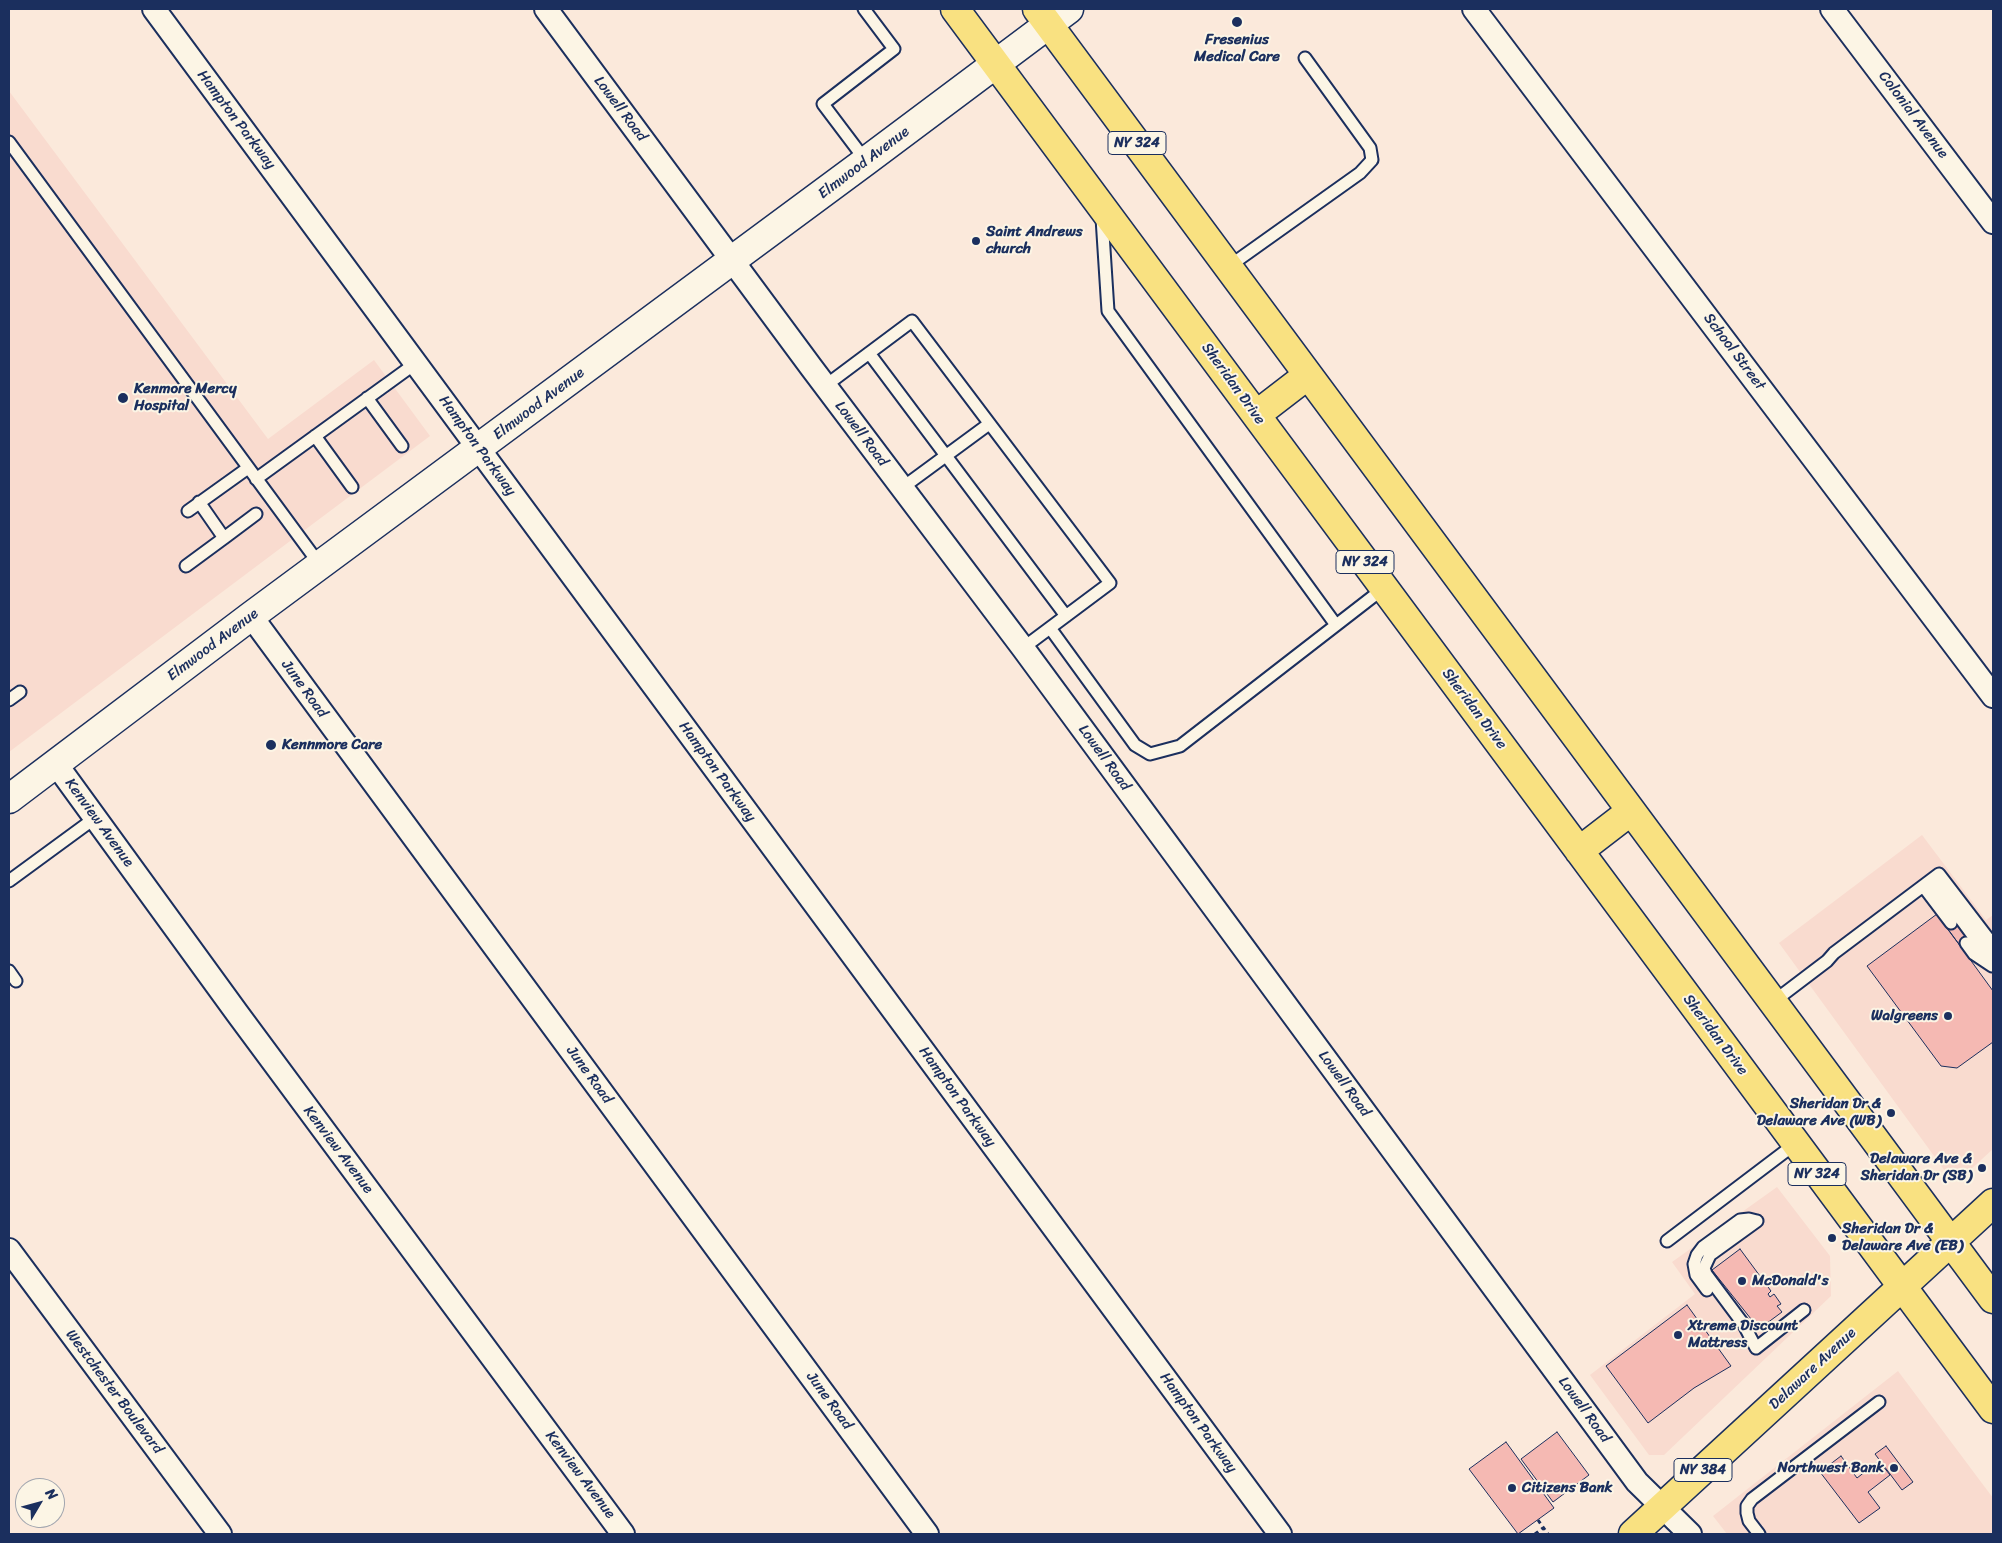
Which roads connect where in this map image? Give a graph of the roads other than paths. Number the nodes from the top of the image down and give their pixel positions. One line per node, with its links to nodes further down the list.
1 (154, 9): 17 (street, Hampton Parkway)
2 (546, 9): 14 (street, Lowell Road)
3 (864, 9): 11 (lane)
4 (955, 9): 9 (main road, Sheridan Drive / NY 324)
5 (1474, 9): 44 (street, School Street)
6 (1832, 9): 13 (street, Colonial Avenue)
7 (1052, 14): 9 (street, Elmwood Avenue); 15 (main road, NY 324)
8 (1306, 58): 15 (lane)
9 (996, 64): 11 (street, Elmwood Avenue); 12 (main road, Sheridan Drive / NY 324)
10 (9, 142): 27 (lane)
11 (866, 161): 14 (street, Elmwood Avenue)
12 (1102, 206): 21 (main road, Sheridan Drive / NY 324); 40 (lane)
13 (1993, 222)
14 (732, 260): 19 (street, Lowell Road); 25 (street, Elmwood Avenue)
15 (1228, 267): 18 (main road, NY 324)
16 (869, 353): 19 (lane); 22 (lane); 26 (lane)
17 (416, 363): 20 (lane); 25 (street, Hampton Parkway)
18 (1308, 375): 21 (main road); 48 (main road, NY 324)
19 (825, 386): 30 (street, Lowell Road)
20 (367, 398): 23 (lane); 24 (lane)
21 (1256, 415): 37 (main road, Sheridan Drive / NY 324)
22 (989, 424): 26 (lane); 39 (lane)
23 (315, 436): 28 (lane); 29 (lane)
24 (402, 446)
25 (479, 448): 35 (street, Elmwood Avenue); 76 (street, Hampton Parkway)
26 (946, 456): 30 (lane); 39 (lane)
27 (248, 468): 28 (lane); 31 (lane)
28 (256, 478): 35 (lane)
29 (352, 487)
30 (902, 488): 42 (street, Lowell Road)
31 (199, 502): 32 (lane); 34 (lane)
32 (188, 511)
33 (256, 514): 34 (lane)
34 (224, 538): 36 (lane)
35 (320, 565): 38 (street, Elmwood Avenue)
36 (186, 566)
37 (1384, 588): 40 (lane); 50 (main road, Sheridan Drive / NY 324)
38 (251, 616): 46 (street, Elmwood Avenue); 75 (street, June Road)
39 (1066, 616): 41 (lane)
40 (1336, 625): 41 (lane)
41 (1050, 628): 42 (lane)
42 (1023, 648): 72 (street, Lowell Road)
43 (20, 692): 45 (lane)
44 (1993, 696)
45 (9, 700)
46 (56, 764): 47 (street, Elmwood Avenue); 49 (street, Kenview Avenue)
47 (9, 800)
48 (1631, 811): 50 (main road); 60 (main road, NY 324)
49 (95, 818): 52 (lane); 74 (street, Kenview Avenue)
50 (1579, 851): 61 (main road, Sheridan Drive / NY 324)
51 (1931, 880): 53 (lane); 55 (lane); 56 (lane); 60 (lane)
52 (9, 881)
53 (1951, 924)
54 (1966, 943): 57 (lane)
55 (1993, 954)
56 (1993, 963)
57 (1993, 967)
58 (9, 971): 59 (lane)
59 (16, 981)
60 (1772, 1002): 64 (main road, NY 324)
61 (1795, 1144): 63 (lane); 66 (main road, Sheridan Drive / NY 324)
62 (1993, 1203): 64 (main road, Delaware Avenue / NY 384)
63 (1667, 1241)
64 (1950, 1242): 66 (main road, Delaware Avenue / NY 384); 68 (main road, NY 324)
65 (9, 1250): 73 (street, Westchester Boulevard)
66 (1902, 1287): 71 (main road, Sheridan Drive / NY 324); 72 (main road, Delaware Avenue / NY 384)
67 (1707, 1290): 69 (lane)
68 (1993, 1299)
69 (1804, 1310)
70 (1879, 1402): 79 (lane)
71 (1993, 1409)
72 (1663, 1507): 77 (main road, Delaware Avenue / NY 384); 78 (street, Lowell Road)
73 (220, 1534)
74 (623, 1534)
75 (927, 1534)
76 (1280, 1534)
77 (1633, 1534)
78 (1690, 1534)
79 (1759, 1534)

